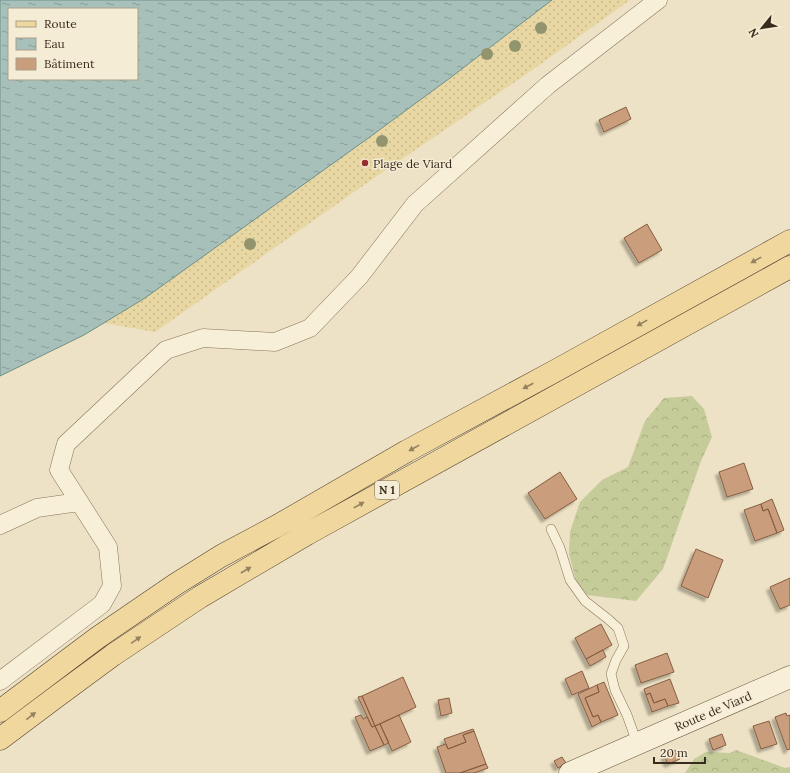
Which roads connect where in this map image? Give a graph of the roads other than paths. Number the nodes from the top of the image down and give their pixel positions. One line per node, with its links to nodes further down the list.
1 (658, 0): 4 (street)
2 (790, 241): 9 (main road, N 1, one-way to 9)
3 (790, 267): 10 (main road, N 1, one-way to 3)
4 (79, 502): 5 (street); 8 (street)
5 (0, 525)
6 (552, 529): 11 (lane)
7 (790, 677): 11 (main road, Route de Viard)
8 (0, 681)
9 (0, 711)
10 (0, 740)
11 (637, 743): 12 (main road, Route de Viard)
12 (570, 773)

